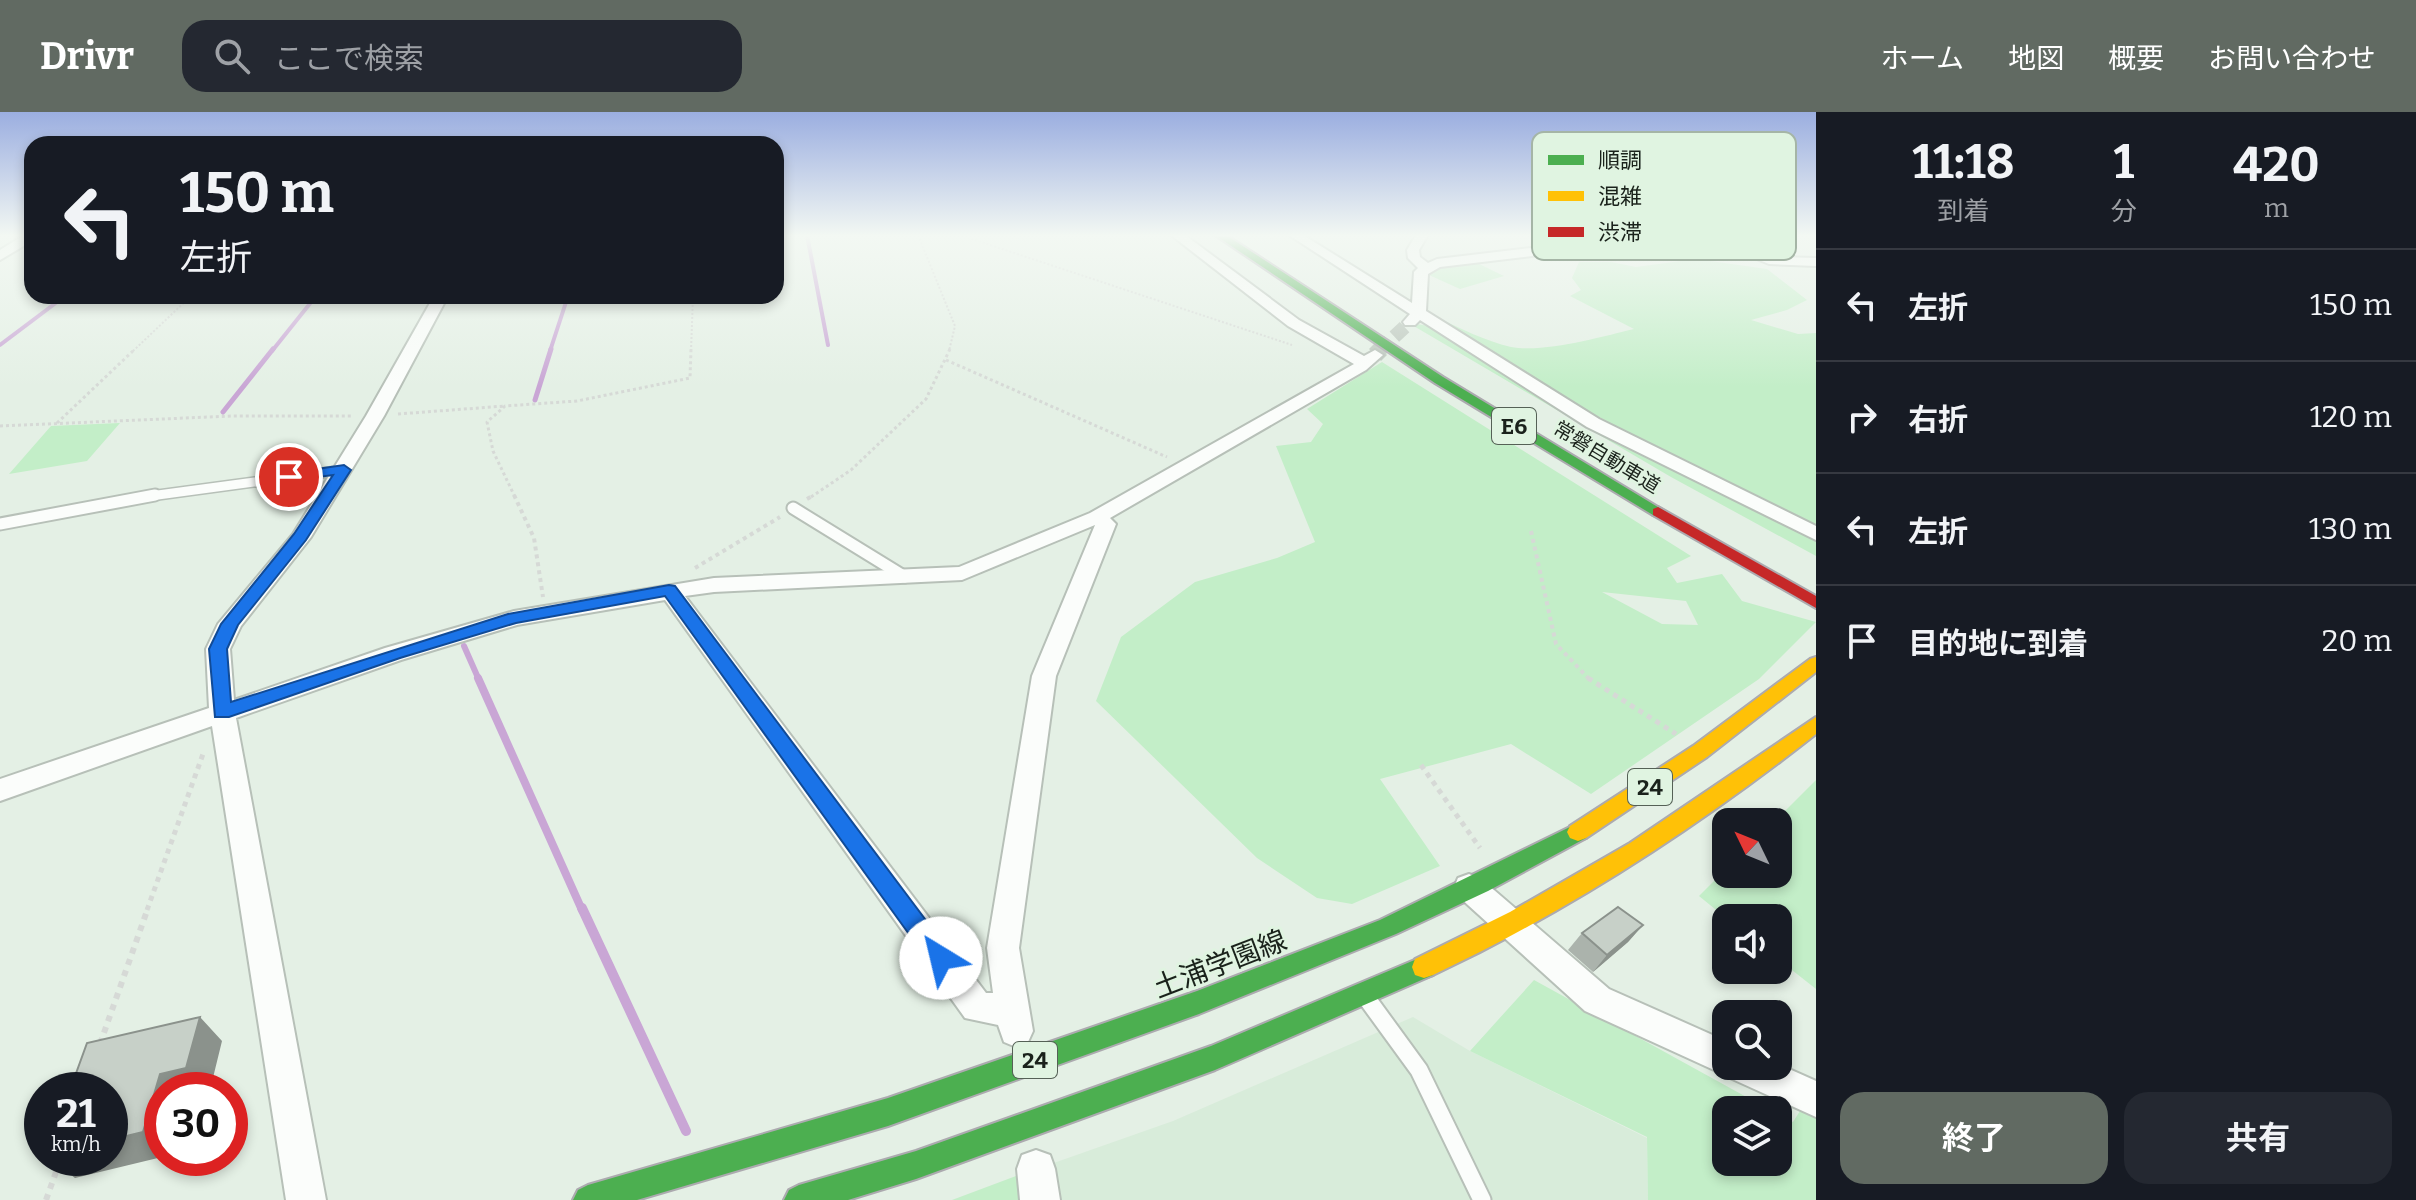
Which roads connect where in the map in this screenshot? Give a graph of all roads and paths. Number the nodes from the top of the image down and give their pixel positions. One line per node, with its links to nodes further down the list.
1 (939, 286): 14 (path)
2 (1114, 286): 13 (path)
3 (1244, 286): 19 (street)
4 (1295, 286): 28 (main road, 常磐自動車道 / E6)
5 (1330, 286): 12 (main road)
6 (1369, 286): 11 (street)
7 (1418, 286): 11 (street)
8 (183, 304): 17 (path)
9 (437, 304): 16 (street)
10 (693, 304): 15 (path)
11 (1414, 317): 25 (street)
12 (1421, 344)
13 (1300, 347)
14 (946, 360): 19 (path); 21 (path)
15 (505, 406): 16 (path); 29 (path)
16 (375, 416): 17 (path); 20 (street)
17 (57, 423): 18 (path)
18 (0, 426)
19 (1187, 466): 22 (street)
20 (344, 470): 23 (lane); 31 (street)
21 (793, 508): 26 (lane); 27 (path)
22 (1097, 517): 26 (street); 27 (street)
23 (0, 524)
24 (1531, 531): 33 (path)
25 (1816, 534)
26 (905, 577): 27 (street)
27 (669, 590): 29 (street)
28 (1816, 603)
29 (544, 611): 31 (street)
30 (1816, 663): 33 (main road, 土浦学園線 / 24)
31 (222, 712): 35 (street); 39 (path); 45 (street)
32 (1816, 724): 37 (main road, 24)
33 (1702, 751): 36 (main road, 土浦学園線 / 24)
34 (1421, 765): 36 (path)
35 (0, 790)
36 (1484, 879): 37 (street); 46 (main road, 土浦学園線 / 24)
37 (1511, 924): 38 (main road, 24); 40 (street)
38 (1363, 995): 47 (main road, 24); 48 (lane)
39 (100, 1046)
40 (1712, 1052)
41 (1774, 1080): 42 (street)
42 (1816, 1099)
43 (55, 1176): 44 (path)
44 (46, 1200)
45 (306, 1200)
46 (588, 1200)
47 (799, 1200)
48 (1482, 1200)

